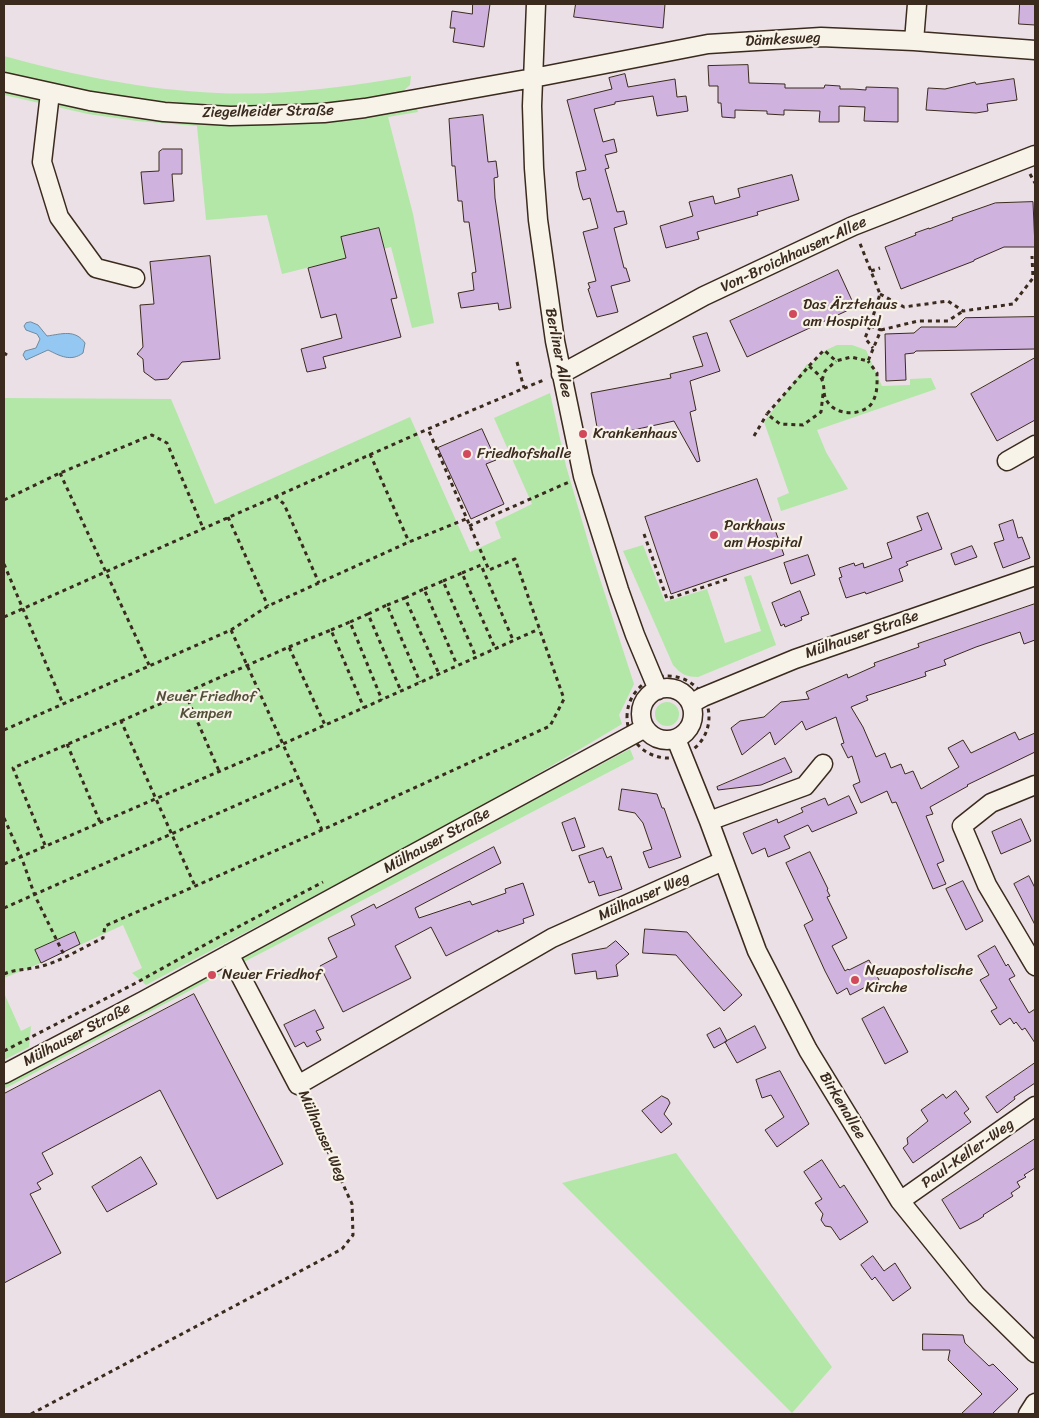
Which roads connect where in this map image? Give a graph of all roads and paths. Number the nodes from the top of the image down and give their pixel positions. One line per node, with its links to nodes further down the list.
1 (536, 4): 5 (street, Berliner Allee)
2 (917, 4): 3 (street)
3 (914, 41): 4 (street, Dämkesweg); 5 (street, Dämkesweg)
4 (1035, 50)
5 (533, 78): 7 (street, Ziegelheider Straße); 23 (street, Berliner Allee)
6 (4, 82): 7 (street, Ziegelheider Straße)
7 (50, 93): 13 (street)
8 (1035, 155): 9 (street, Von-Broichhausen-Allee)
9 (853, 226): 12 (path); 23 (street, Von-Broichhausen-Allee)
10 (1032, 256): 15 (path)
11 (880, 268): 12 (path)
12 (871, 271): 14 (path)
13 (135, 278)
14 (880, 294): 15 (path); 16 (path)
15 (963, 311): 17 (path)
16 (870, 326): 17 (path); 18 (path)
17 (881, 330): 18 (path)
18 (874, 348): 20 (path)
19 (836, 361): 20 (path); 22 (path); 24 (path)
20 (868, 361): 26 (path)
21 (517, 362): 25 (path)
22 (809, 366): 24 (path); 27 (path)
23 (556, 376): 25 (path); 72 (street, Berliner Allee)
24 (822, 380): 26 (path)
25 (524, 388): 28 (path)
26 (823, 394): 27 (path)
27 (767, 414): 29 (path)
28 (428, 429): 31 (path); 38 (path)
29 (754, 436)
30 (1035, 445): 32 (street)
31 (370, 454): 35 (path); 42 (path)
32 (1007, 461)
33 (60, 473): 36 (path); 40 (path); 44 (path)
34 (572, 480): 39 (path)
35 (275, 496): 37 (path); 49 (path)
36 (4, 500)
37 (228, 517): 40 (path); 53 (path)
38 (466, 519): 39 (path); 42 (path)
39 (469, 526): 58 (path)
40 (203, 528): 44 (path)
41 (644, 534): 47 (path)
42 (410, 542): 49 (path)
43 (4, 564): 54 (path)
44 (106, 572): 54 (path); 65 (path)
45 (462, 573): 48 (path); 61 (path); 63 (path)
46 (1035, 576): 76 (street, Mülhauser Straße)
47 (728, 579)
48 (442, 582): 50 (path); 64 (path)
49 (319, 583): 53 (path)
50 (424, 589): 51 (path); 67 (path)
51 (405, 598): 52 (path); 69 (path)
52 (387, 605): 55 (path); 71 (path)
53 (268, 606): 59 (path)
54 (23, 609): 56 (path); 77 (path)
55 (368, 614): 57 (path); 73 (path)
56 (4, 617)
57 (350, 622): 60 (path); 75 (path)
58 (539, 628): 61 (path); 96 (path)
59 (231, 630): 65 (path); 66 (path)
60 (331, 630): 62 (path); 78 (path)
61 (513, 640): 63 (path)
62 (290, 647): 66 (path); 80 (path)
63 (495, 648): 64 (path)
64 (476, 657): 67 (path)
65 (149, 666): 77 (path)
66 (246, 666): 74 (path); 84 (path)
67 (458, 666): 69 (path)
68 (669, 669): 70 (path)
69 (439, 674): 71 (path)
70 (672, 676): 72 (path); 76 (path)
71 (420, 682): 73 (path)
72 (656, 684): 76 (street); 82 (street); 82 (path)
73 (402, 691): 75 (path)
74 (184, 693): 79 (path); 89 (path)
75 (382, 700): 78 (path)
76 (697, 700): 85 (path); 86 (street)
77 (63, 704): 81 (path)
78 (364, 708): 80 (path)
79 (121, 721): 83 (path); 92 (path)
80 (325, 726): 84 (path)
81 (4, 730)
82 (638, 732): 86 (street); 86 (path); 105 (street, Mülhauser Straße)
83 (67, 744): 95 (path); 98 (path)
84 (282, 744): 89 (path); 90 (path)
85 (698, 744): 86 (path); 87 (path)
86 (680, 747): 94 (street, Birkenallee)
87 (701, 753)
88 (823, 764): 94 (street)
89 (220, 771): 92 (path)
90 (298, 778): 96 (path); 97 (path)
91 (1035, 785): 107 (street)
92 (155, 798): 95 (path); 97 (path)
93 (4, 818): 99 (path)
94 (709, 821): 100 (street, Birkenallee)
95 (100, 822): 98 (path)
96 (322, 830): 102 (path)
97 (170, 834): 102 (path); 103 (path)
98 (46, 846): 99 (path)
99 (21, 856): 101 (path); 103 (path)
100 (723, 861): 110 (street, Mülhauser Weg); 112 (street, Birkenallee)
101 (4, 864)
102 (195, 886): 106 (path)
103 (35, 896): 104 (path); 106 (path)
104 (4, 908)
105 (229, 954): 109 (street, Mülhauser Straße); 110 (street)
106 (65, 956): 108 (path)
107 (1035, 966)
108 (4, 974)
109 (4, 1074)
110 (298, 1085): 115 (path, Mülhauser Weg)
111 (1035, 1106): 112 (street, Paul-Keller-Weg)
112 (900, 1201): 113 (street, Birkenallee)
113 (1035, 1354)
114 (1035, 1404): 116 (street)
115 (31, 1414)
116 (1028, 1414)

